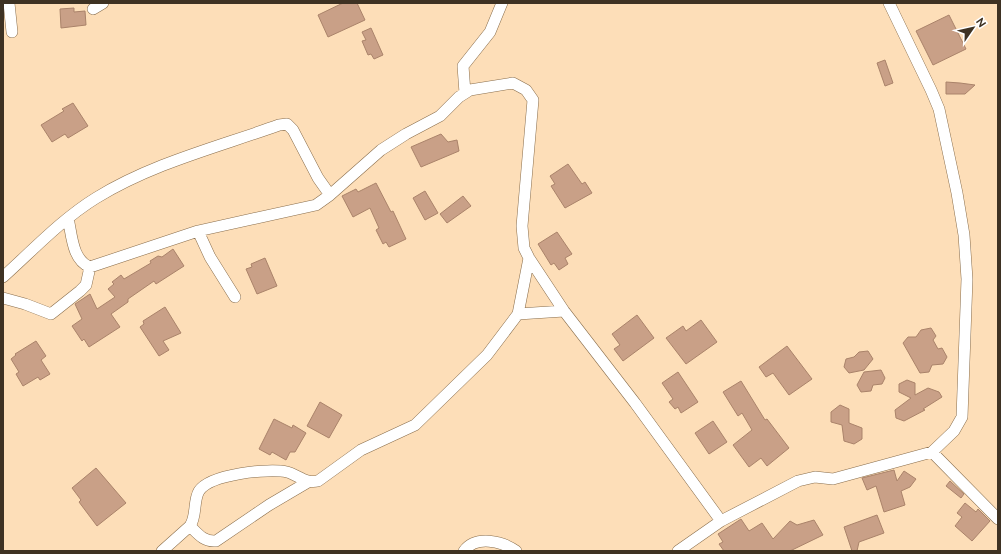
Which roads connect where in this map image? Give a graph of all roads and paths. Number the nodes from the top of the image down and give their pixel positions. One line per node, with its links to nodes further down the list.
1 (9, 3): 4 (street)
2 (502, 3): 5 (street)
3 (889, 3): 16 (street)
4 (12, 32)
5 (465, 93): 6 (street); 9 (street)
6 (330, 195): 7 (street); 8 (street)
7 (68, 218): 10 (street); 11 (street)
8 (198, 230): 10 (street); 12 (street)
9 (529, 258): 14 (street); 15 (street)
10 (90, 266): 13 (street)
11 (3, 277)
12 (235, 297)
13 (3, 298)
14 (564, 311): 15 (street); 19 (street)
15 (518, 314): 17 (street)
16 (932, 452): 18 (street); 19 (street)
17 (308, 482): 20 (street); 20 (street)
18 (998, 519)
19 (721, 521): 24 (street)
20 (190, 526): 21 (street)
21 (162, 551)
22 (464, 551): 23 (street)
23 (516, 551)
24 (678, 551)

